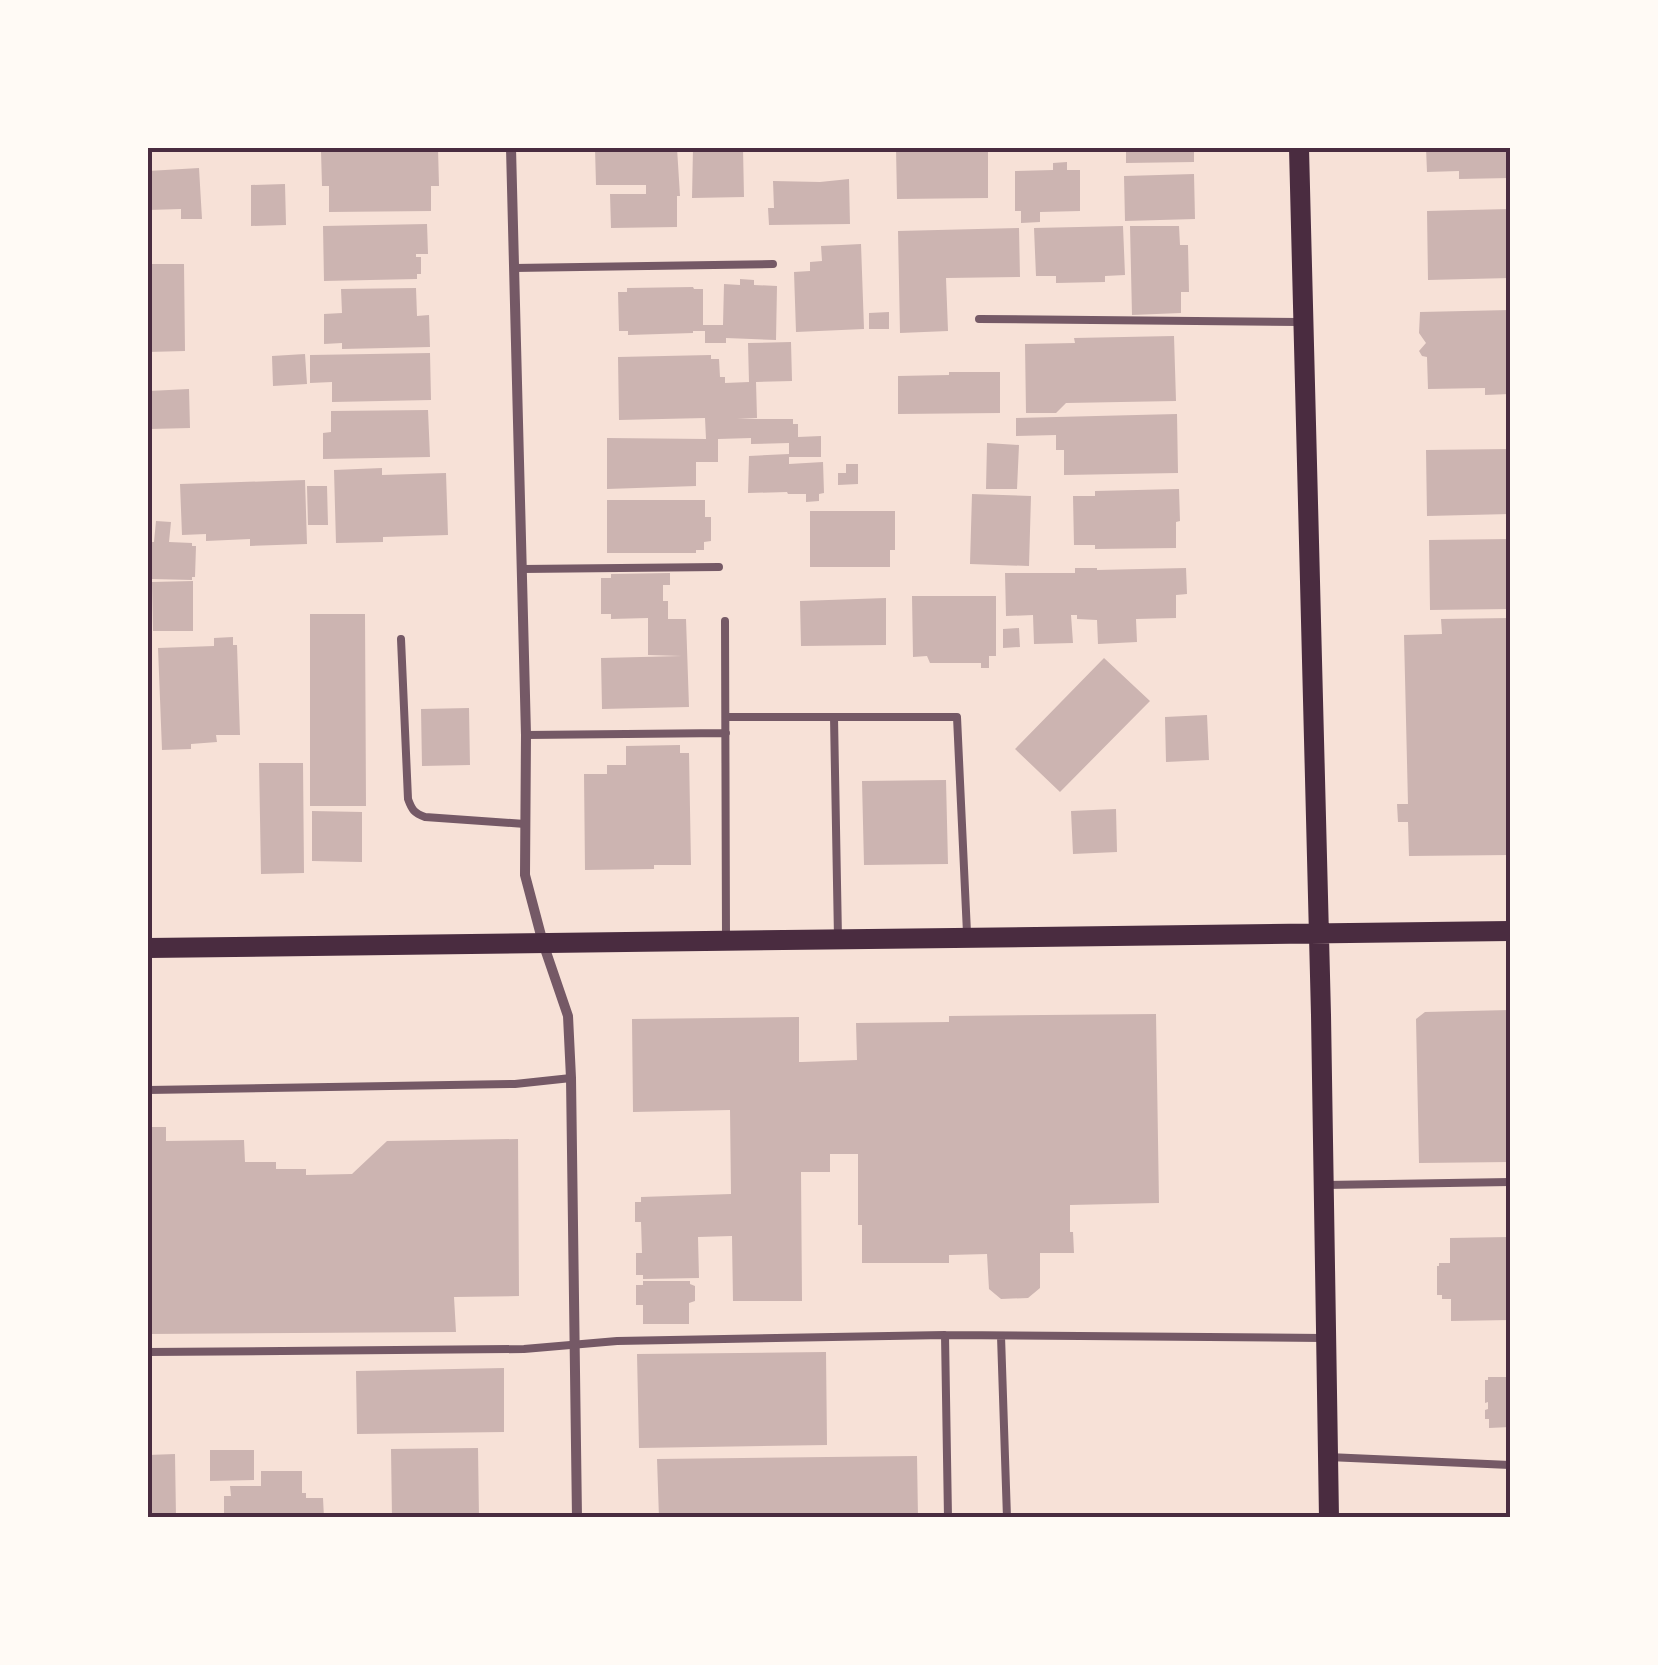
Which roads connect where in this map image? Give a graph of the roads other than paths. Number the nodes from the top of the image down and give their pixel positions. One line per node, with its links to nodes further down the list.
1 (510, 148): 4 (street)
2 (1299, 148): 6 (main road)
3 (773, 264): 4 (lane)
4 (514, 268): 8 (street)
5 (980, 319): 6 (lane)
6 (1304, 322): 17 (main road)
7 (719, 567): 8 (lane)
8 (522, 568): 14 (street)
9 (725, 621): 11 (lane)
10 (401, 640): 15 (lane)
11 (726, 717): 12 (lane); 13 (lane)
12 (834, 717): 18 (lane); 19 (lane)
13 (726, 733): 14 (lane); 20 (lane)
14 (526, 735): 15 (street)
15 (525, 824): 21 (street)
16 (1510, 931): 17 (main road)
17 (1319, 934): 18 (main road); 26 (main road)
18 (967, 938): 19 (main road)
19 (838, 940): 20 (main road)
20 (726, 941): 21 (main road)
21 (543, 943): 22 (main road); 23 (street)
22 (148, 948)
23 (571, 1078): 24 (lane); 30 (street)
24 (148, 1090)
25 (1510, 1182): 26 (lane)
26 (1324, 1185): 29 (main road)
27 (945, 1335): 28 (lane); 30 (lane); 36 (lane)
28 (1002, 1336): 29 (lane); 34 (lane)
29 (1326, 1338): 32 (main road)
30 (574, 1344): 31 (lane); 35 (street)
31 (148, 1352)
32 (1328, 1457): 33 (lane); 37 (main road)
33 (1510, 1464)
34 (1006, 1517)
35 (577, 1518)
36 (948, 1518)
37 (1329, 1518)

